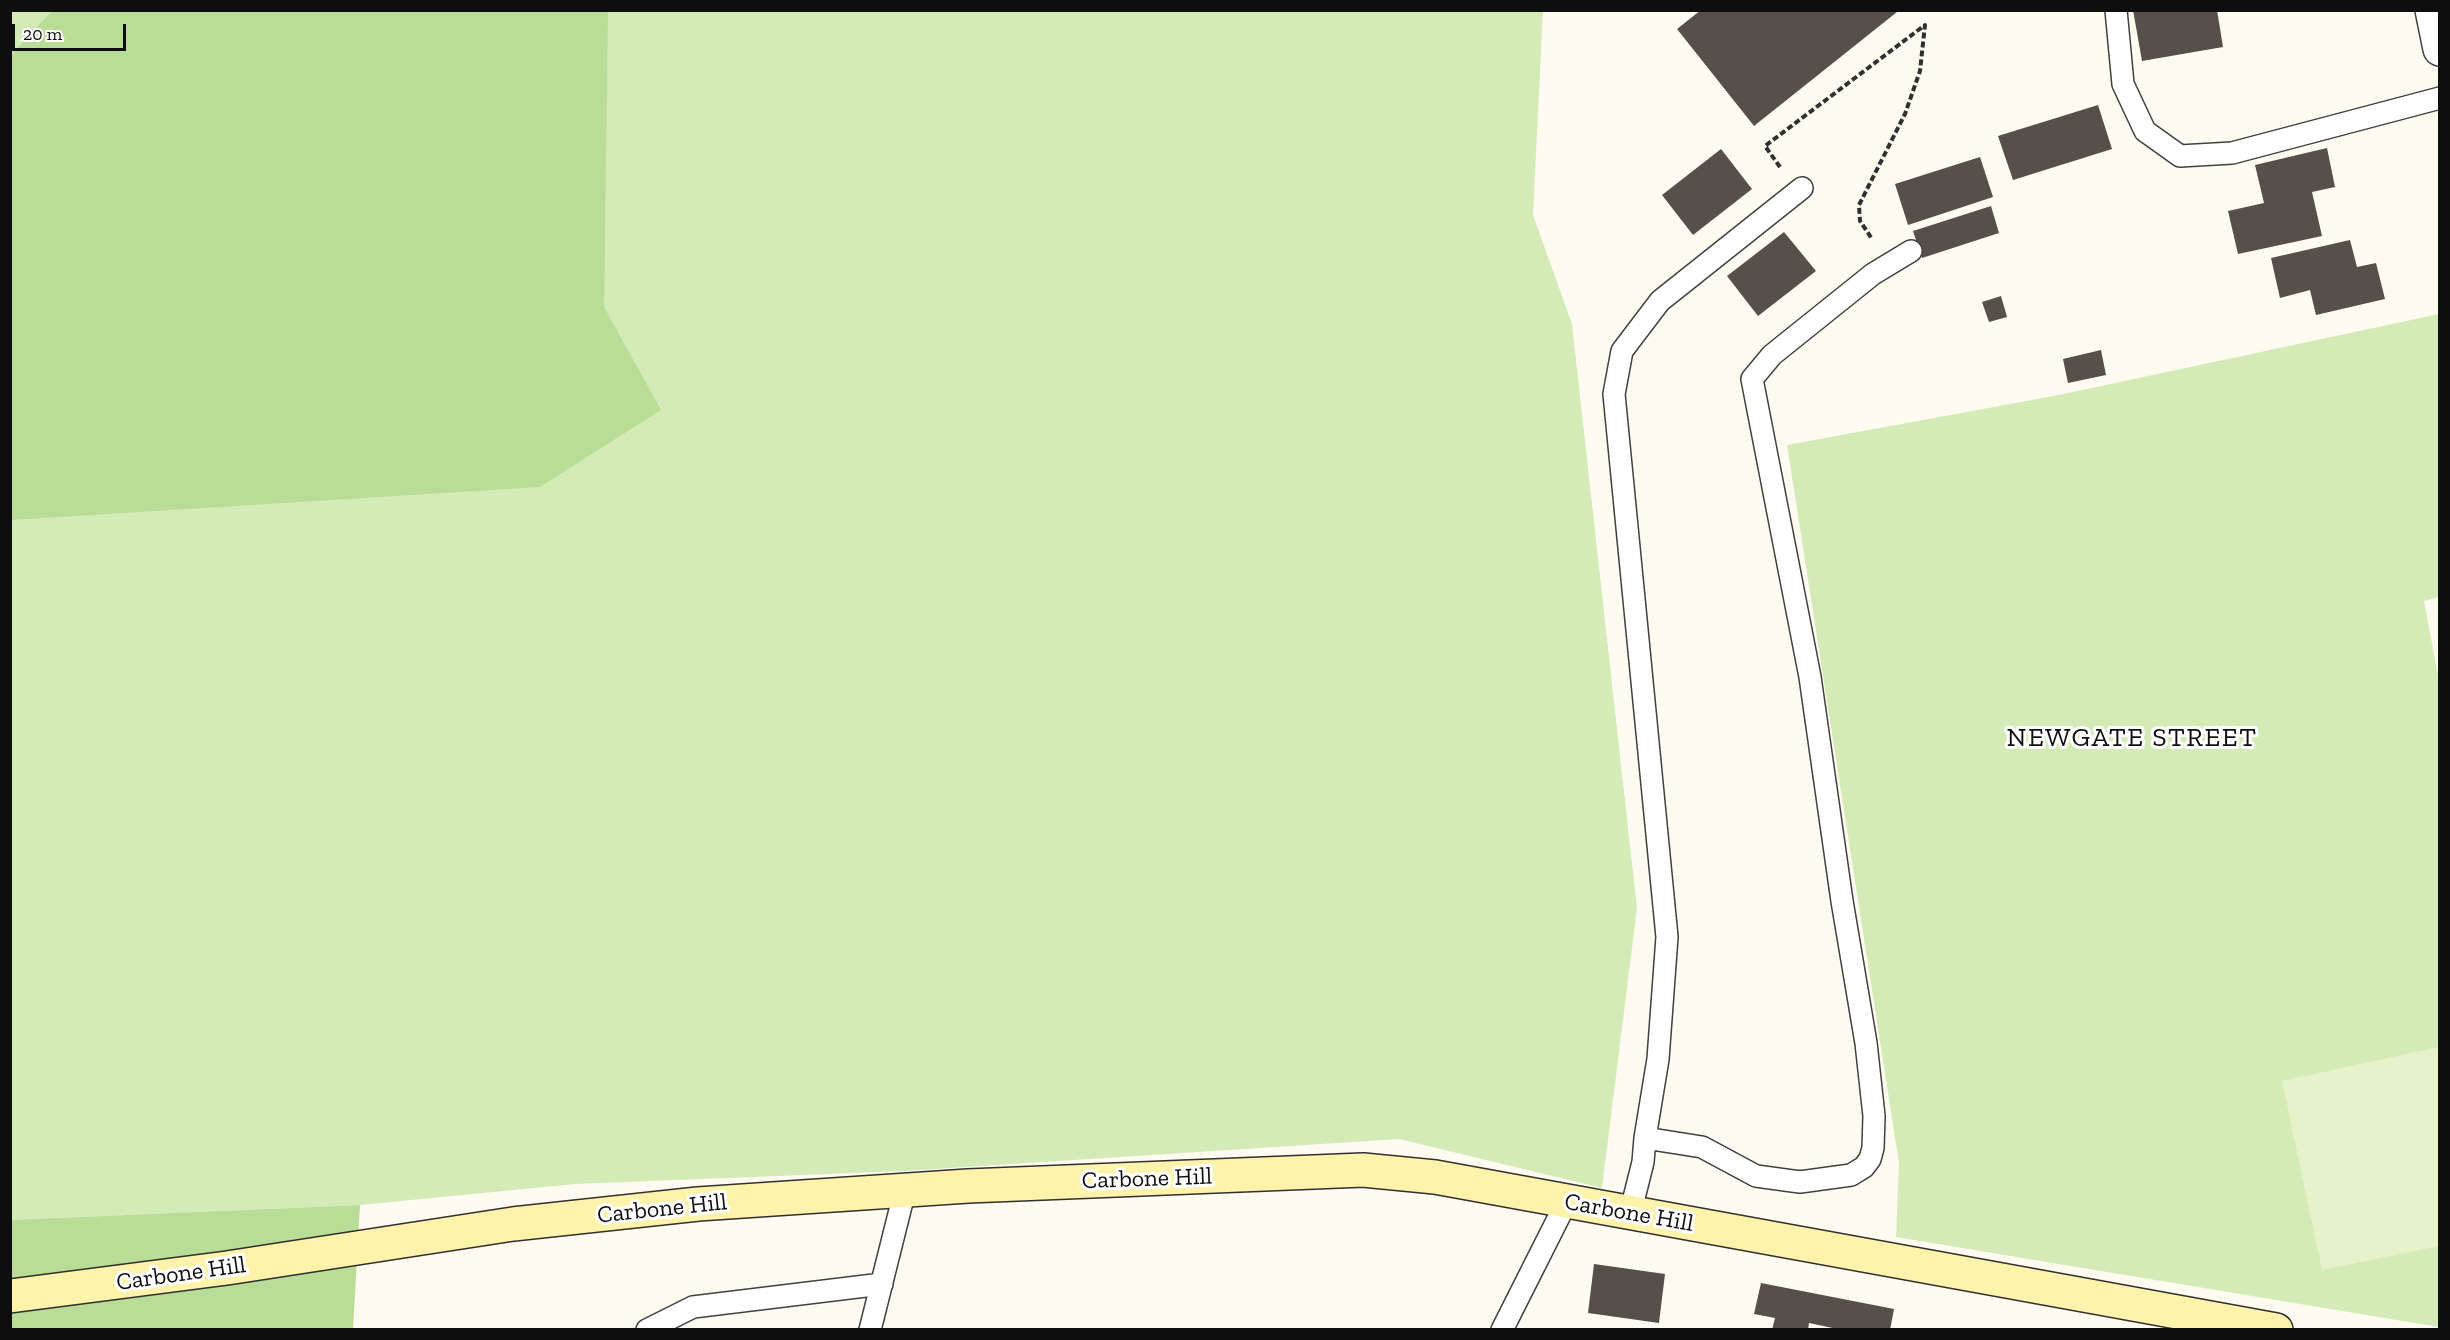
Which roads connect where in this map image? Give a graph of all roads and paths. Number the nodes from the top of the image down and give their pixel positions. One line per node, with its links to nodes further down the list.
1 (2116, 10): 4 (lane)
2 (2432, 10): 3 (street)
3 (2439, 49)
4 (2439, 98)
5 (1800, 190): 7 (path); 8 (lane)
6 (1911, 251): 7 (lane)
7 (1887, 266): 8 (lane)
8 (1645, 1138): 11 (lane)
9 (905, 1190): 10 (street, Carbone Hill); 12 (lane); 13 (street, Carbone Hill)
10 (1567, 1202): 11 (street, Carbone Hill); 16 (lane)
11 (1630, 1214): 17 (street, Carbone Hill)
12 (882, 1284): 14 (lane); 15 (lane)
13 (10, 1296)
14 (647, 1329)
15 (870, 1329)
16 (1502, 1329)
17 (2277, 1329)

